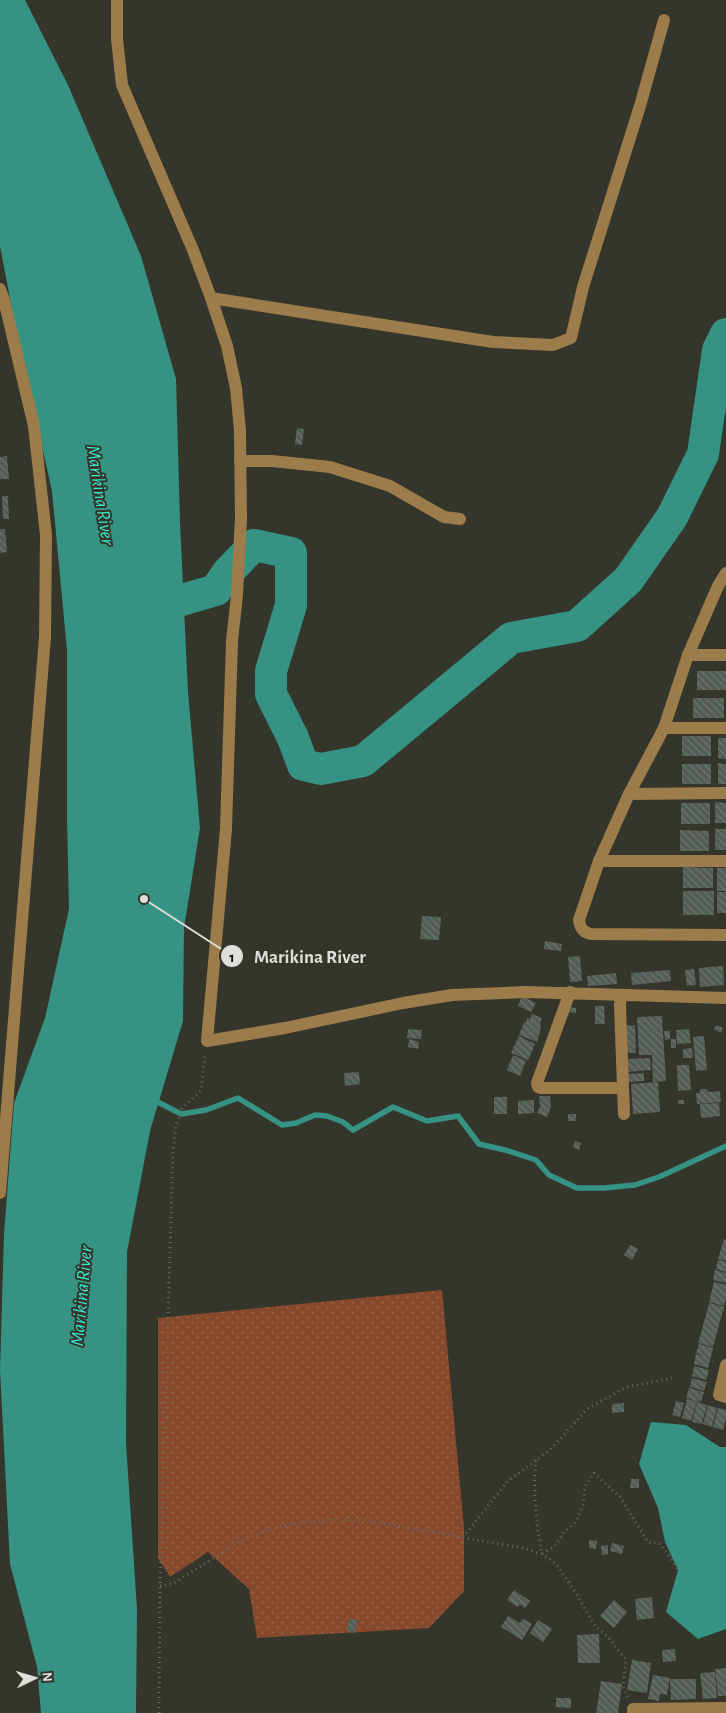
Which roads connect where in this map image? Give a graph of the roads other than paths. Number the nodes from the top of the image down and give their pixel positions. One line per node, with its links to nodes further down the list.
1 (117, 0): 4 (street)
2 (664, 20): 4 (street)
3 (0, 289): 23 (street)
4 (212, 298): 5 (street)
5 (240, 461): 6 (street); 18 (street)
6 (460, 519)
7 (726, 573): 8 (street)
8 (722, 586): 9 (street)
9 (688, 655): 10 (street); 11 (street)
10 (726, 655)
11 (664, 728): 12 (street); 14 (street)
12 (726, 728)
13 (726, 793): 14 (street)
14 (629, 794): 15 (street)
15 (599, 861): 16 (street); 17 (street)
16 (726, 861)
17 (726, 935)
18 (570, 992): 19 (street); 21 (street)
19 (621, 996): 20 (street); 21 (street)
20 (726, 998)
21 (622, 1088): 22 (street)
22 (624, 1114)
23 (0, 1194)
24 (726, 1365): 25 (street)
25 (726, 1397)
26 (726, 1708): 27 (street)
27 (633, 1711)

